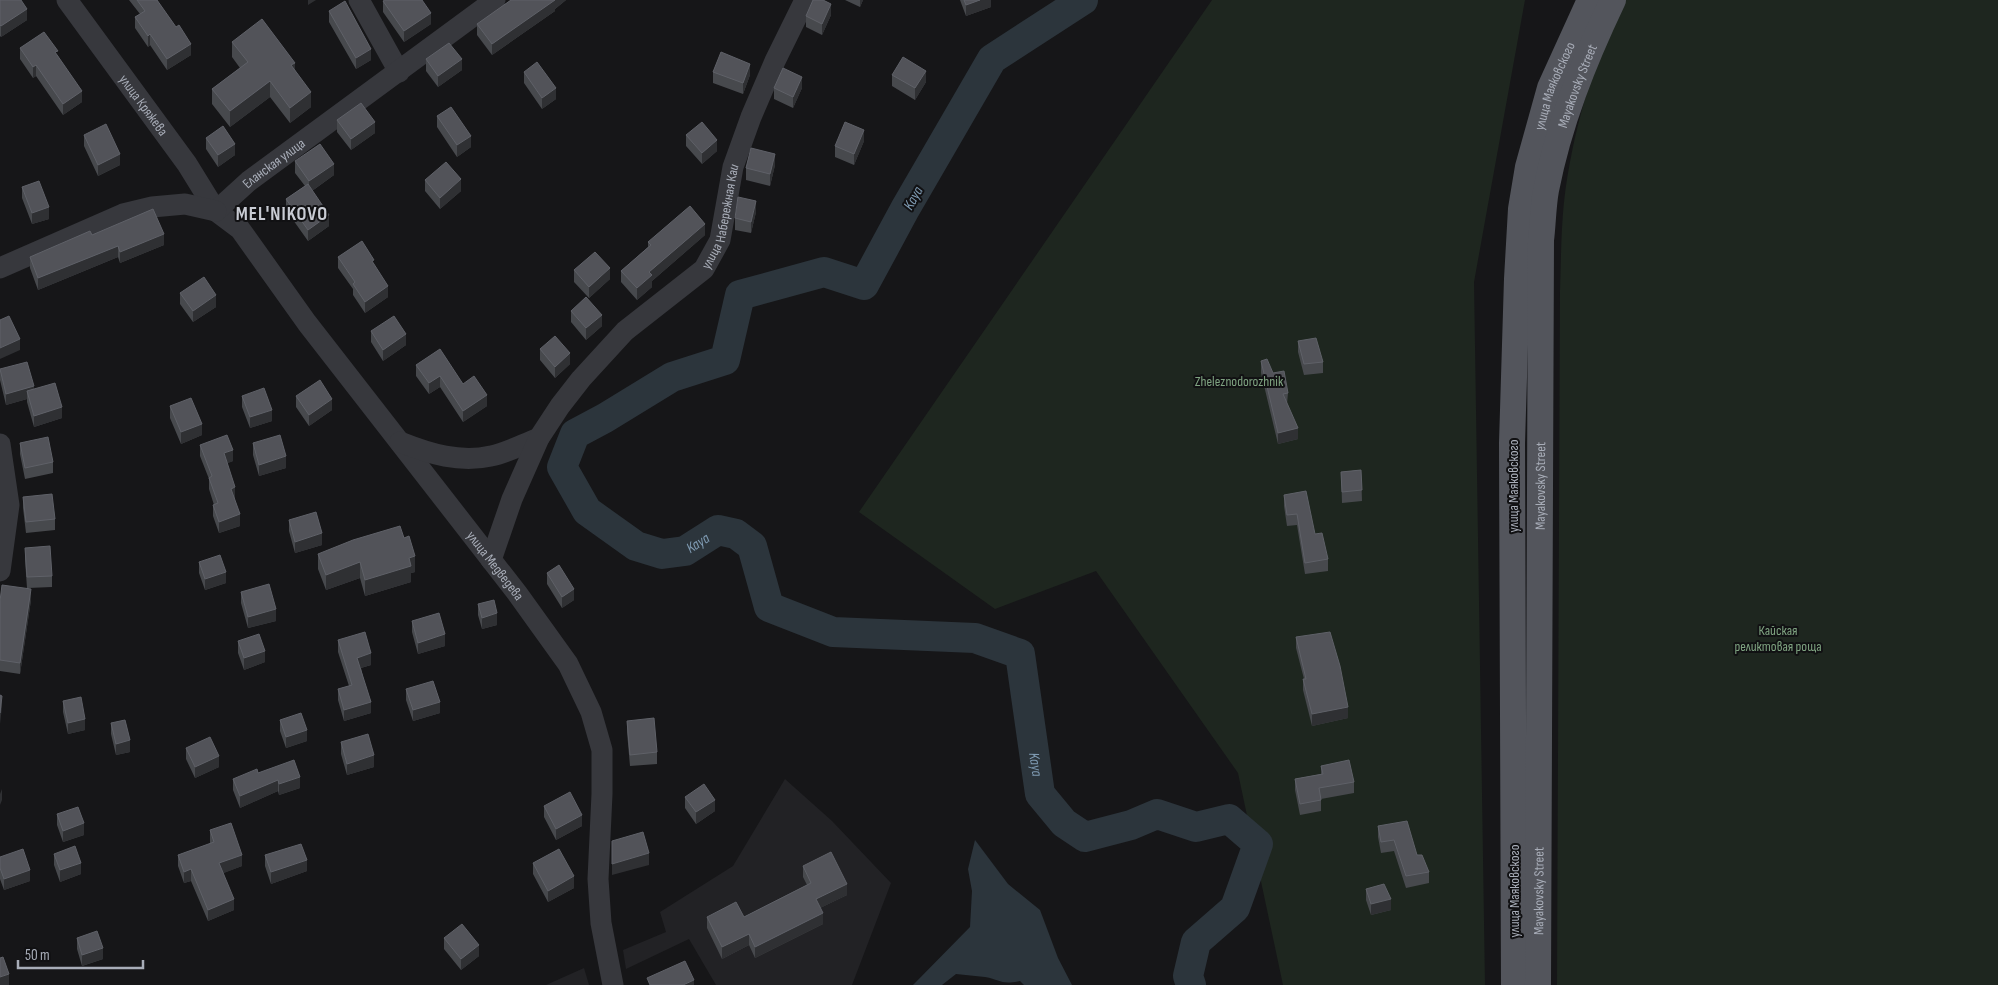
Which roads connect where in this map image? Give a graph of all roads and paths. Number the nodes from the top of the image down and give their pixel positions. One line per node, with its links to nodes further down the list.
1 (67, 0): 8 (street, улица Кряжева)
2 (359, 0): 7 (street)
3 (495, 0): 7 (street, Еланская улица)
4 (806, 0): 10 (street, улица Набережная Каи)
5 (1590, 0): 16 (main road, улица Маяковского)
6 (1613, 0): 17 (main road, Mayakovsky Street)
7 (399, 72): 8 (street, Еланская улица)
8 (216, 211): 9 (street); 11 (street, улица Медведева)
9 (0, 268)
10 (539, 438): 11 (street); 13 (street, улица Набережная Каи)
11 (400, 442): 13 (street, улица Медведева)
12 (0, 444): 14 (street)
13 (491, 560): 15 (street, улица Медведева)
14 (0, 571)
15 (613, 985)
16 (1514, 985)
17 (1538, 985)

